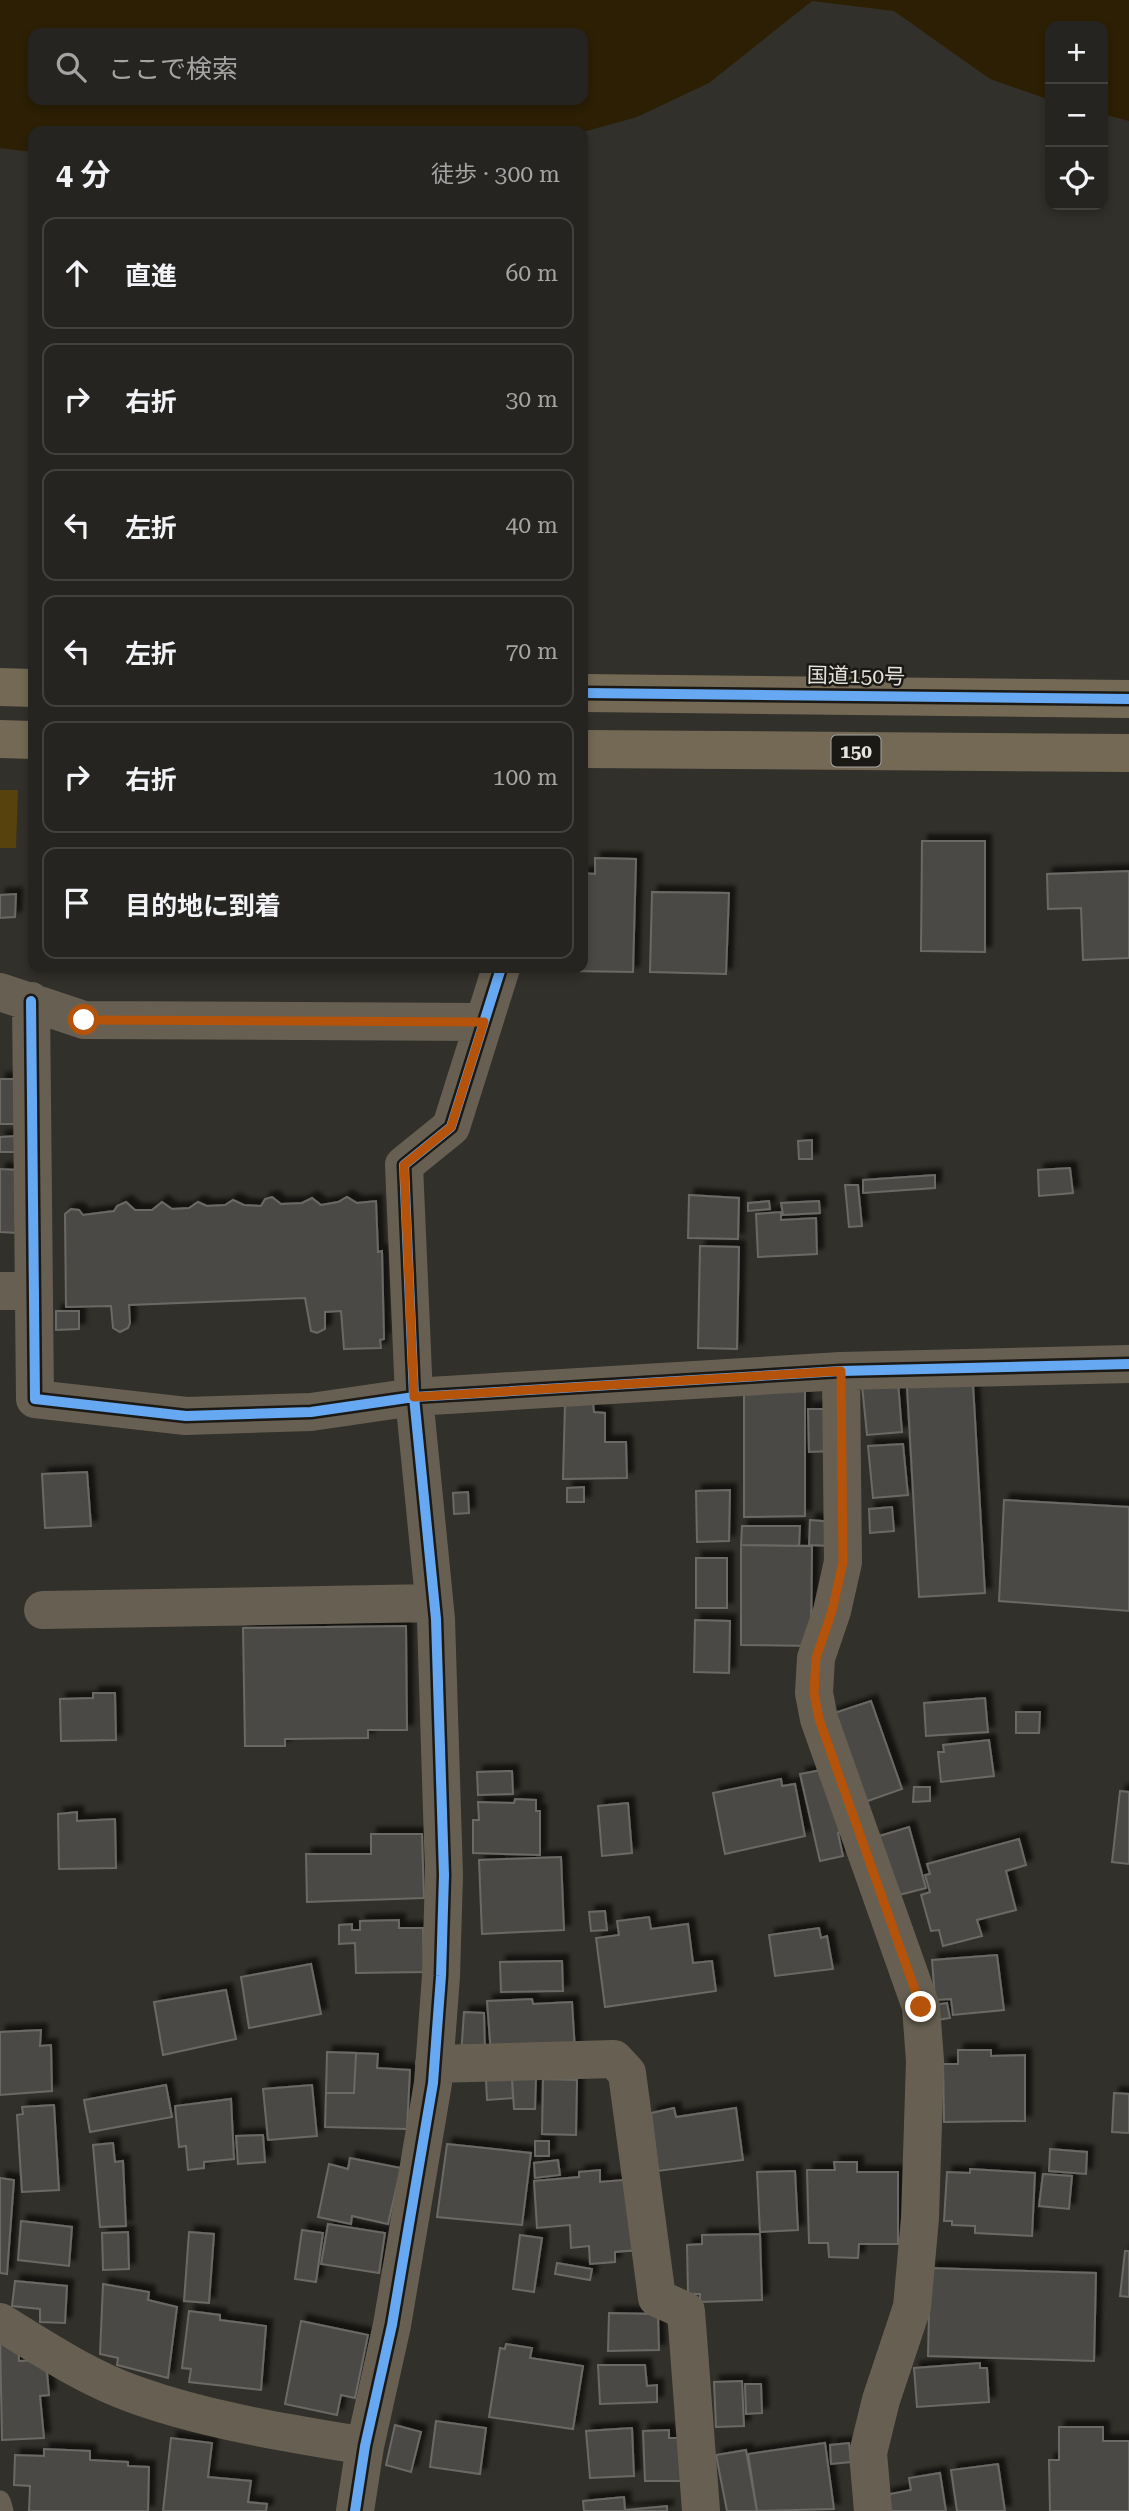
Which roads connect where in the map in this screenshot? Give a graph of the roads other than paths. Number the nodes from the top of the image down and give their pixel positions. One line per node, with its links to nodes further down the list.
1 (0, 687): 2 (highway)
2 (28, 688)
3 (588, 693): 4 (highway, 国道150号)
4 (1129, 699)
5 (0, 739): 6 (highway)
6 (28, 740)
7 (588, 749): 8 (highway, 150)
8 (1129, 753)
9 (499, 973): 11 (street)
10 (16, 996): 11 (street); 12 (street)
11 (484, 1022): 15 (street)
12 (17, 1291): 15 (street)
13 (1129, 1364): 14 (street)
14 (841, 1371): 15 (street); 25 (street)
15 (414, 1397): 16 (street)
16 (434, 1603): 17 (street); 18 (street)
17 (43, 1610)
18 (434, 2064): 20 (street); 24 (street)
19 (0, 2322): 20 (street)
20 (365, 2446): 23 (street)
21 (0, 2501): 22 (lane)
22 (3, 2511)
23 (355, 2511)
24 (701, 2511)
25 (873, 2511)

